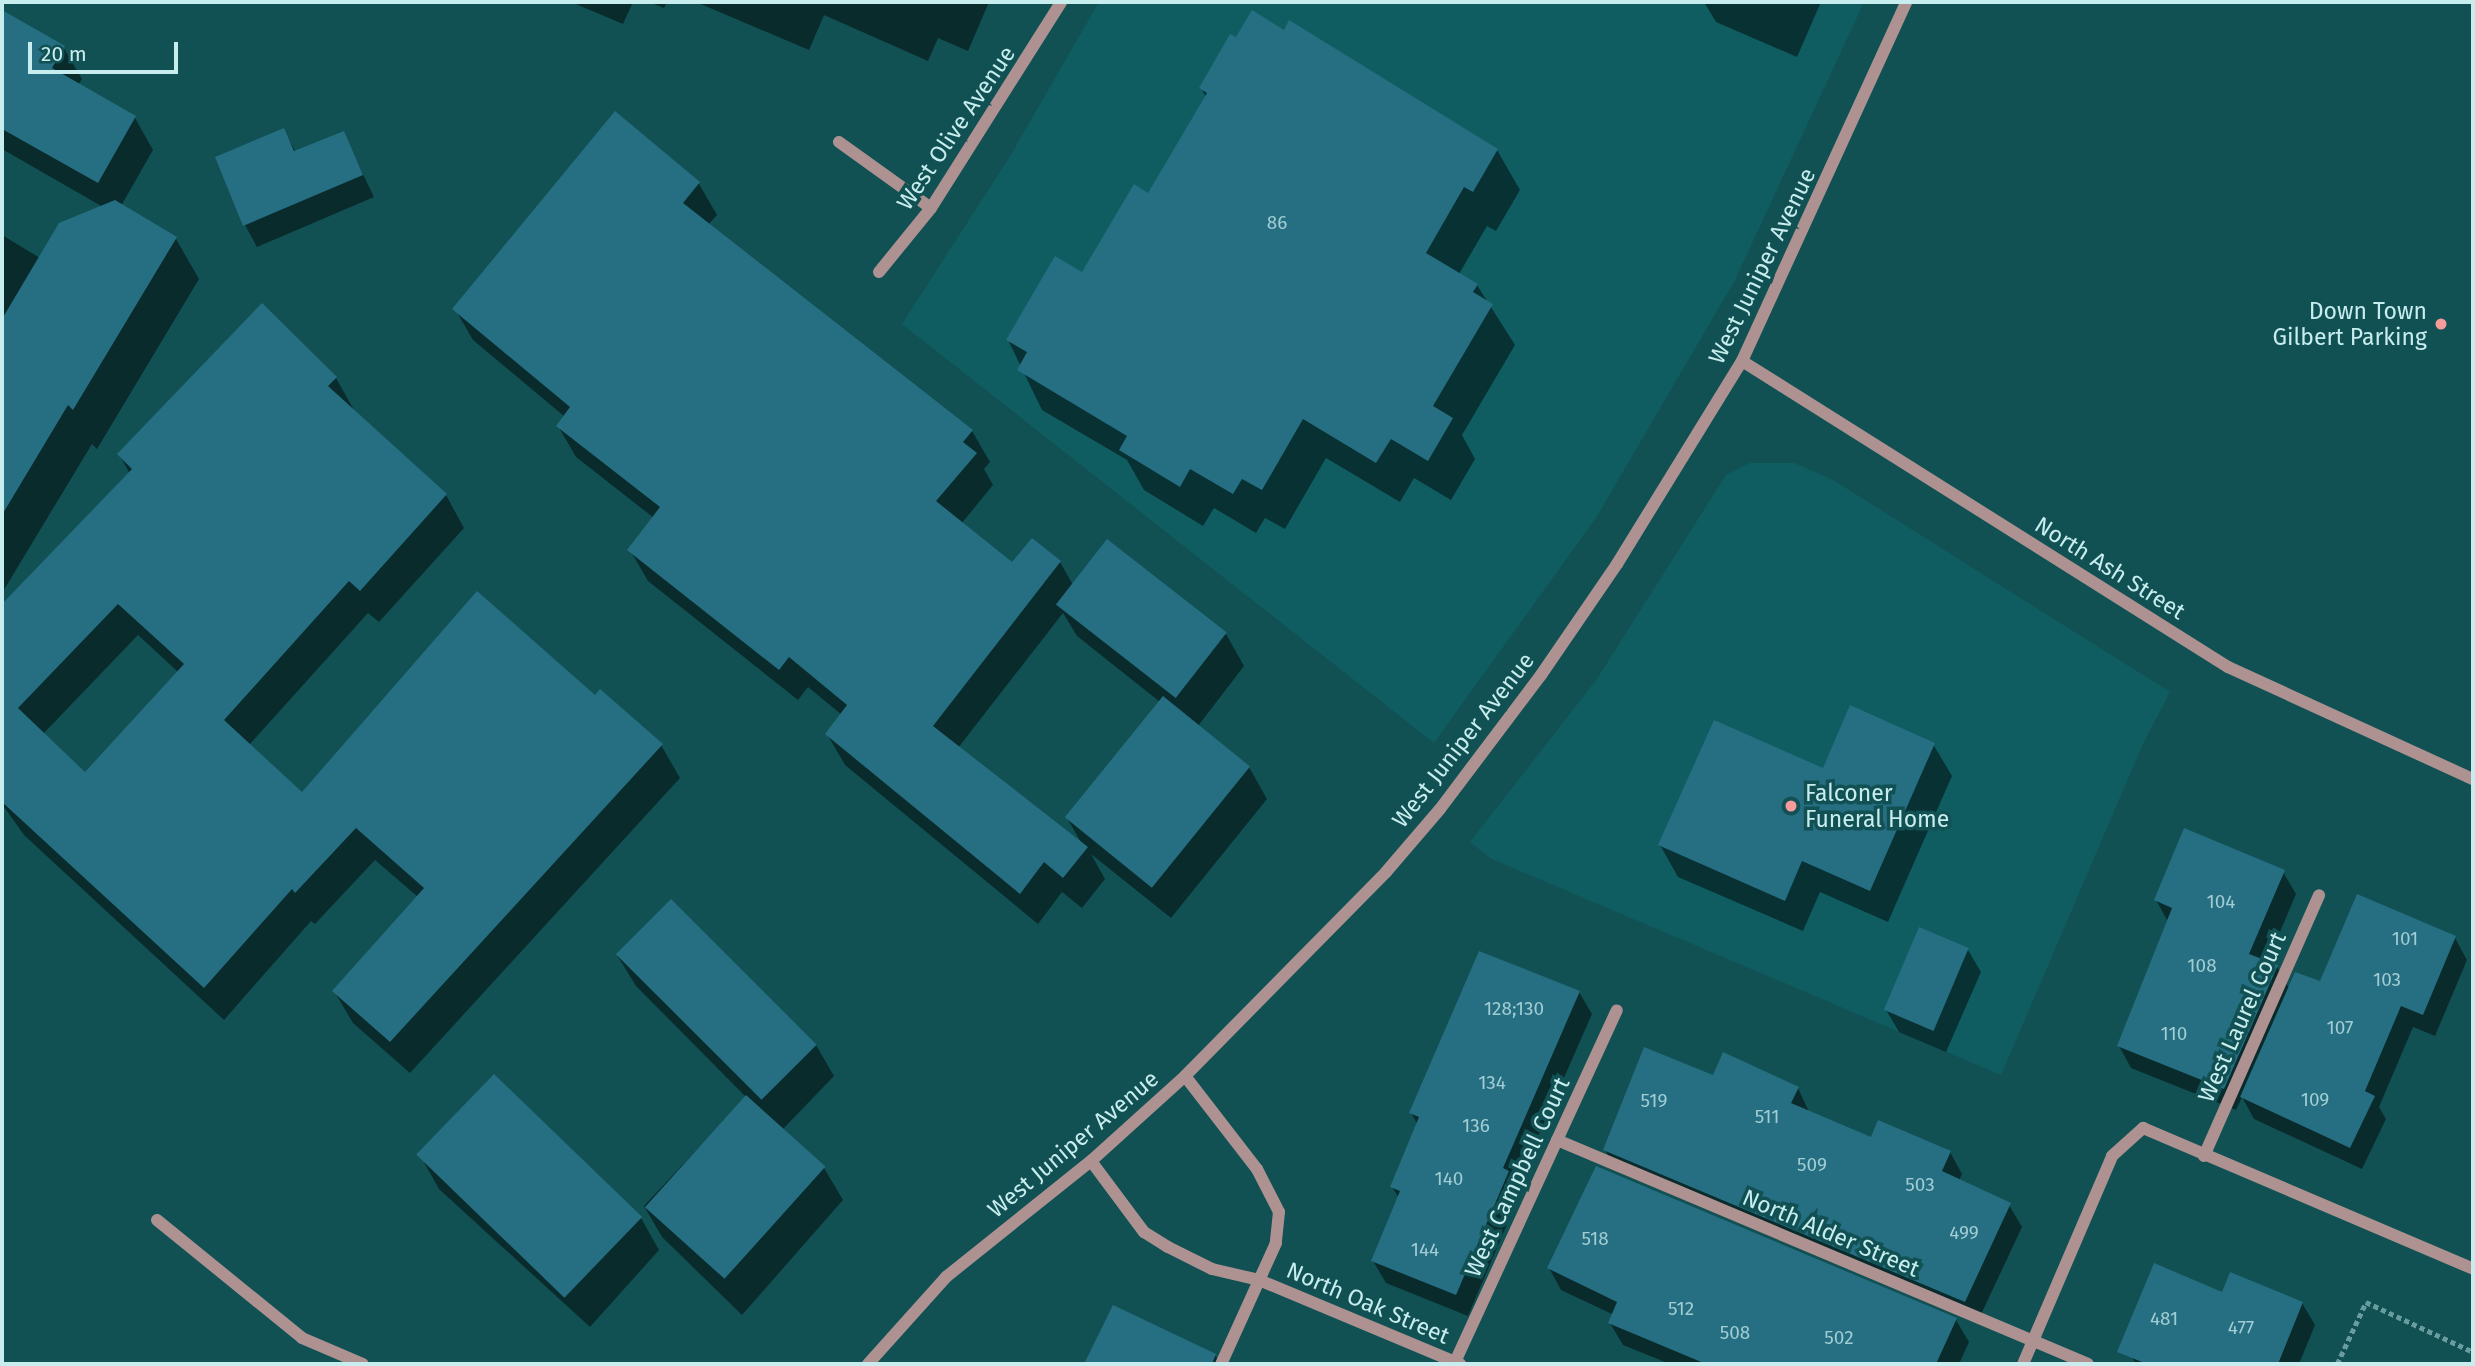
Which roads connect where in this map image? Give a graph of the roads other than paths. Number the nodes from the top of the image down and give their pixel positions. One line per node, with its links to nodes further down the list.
1 (1061, 2): 4 (street, West Olive Avenue)
2 (1906, 2): 6 (street, West Juniper Avenue)
3 (839, 142): 4 (street)
4 (931, 208): 5 (street, West Olive Avenue)
5 (879, 272)
6 (1742, 361): 7 (street, North Ash Street); 10 (street, West Juniper Avenue)
7 (2473, 779)
8 (2319, 895): 12 (street, West Laurel Court)
9 (1617, 1010): 11 (street, West Campbell Court)
10 (1185, 1076): 13 (street, West Juniper Avenue); 16 (street, North Oak Street)
11 (1557, 1140): 17 (street, North Alder Street); 18 (street, West Campbell Court)
12 (2204, 1156): 15 (street); 17 (street)
13 (1091, 1161): 16 (street, North Oak Street); 20 (street, West Juniper Avenue)
14 (158, 1220): 19 (street)
15 (2473, 1269)
16 (1259, 1280): 18 (street, North Oak Street); 21 (street)
17 (2033, 1341): 22 (street); 23 (street, North Alder Street)
18 (1458, 1363)
19 (363, 1364)
20 (868, 1364)
21 (1221, 1364)
22 (2023, 1364)
23 (2088, 1364)

